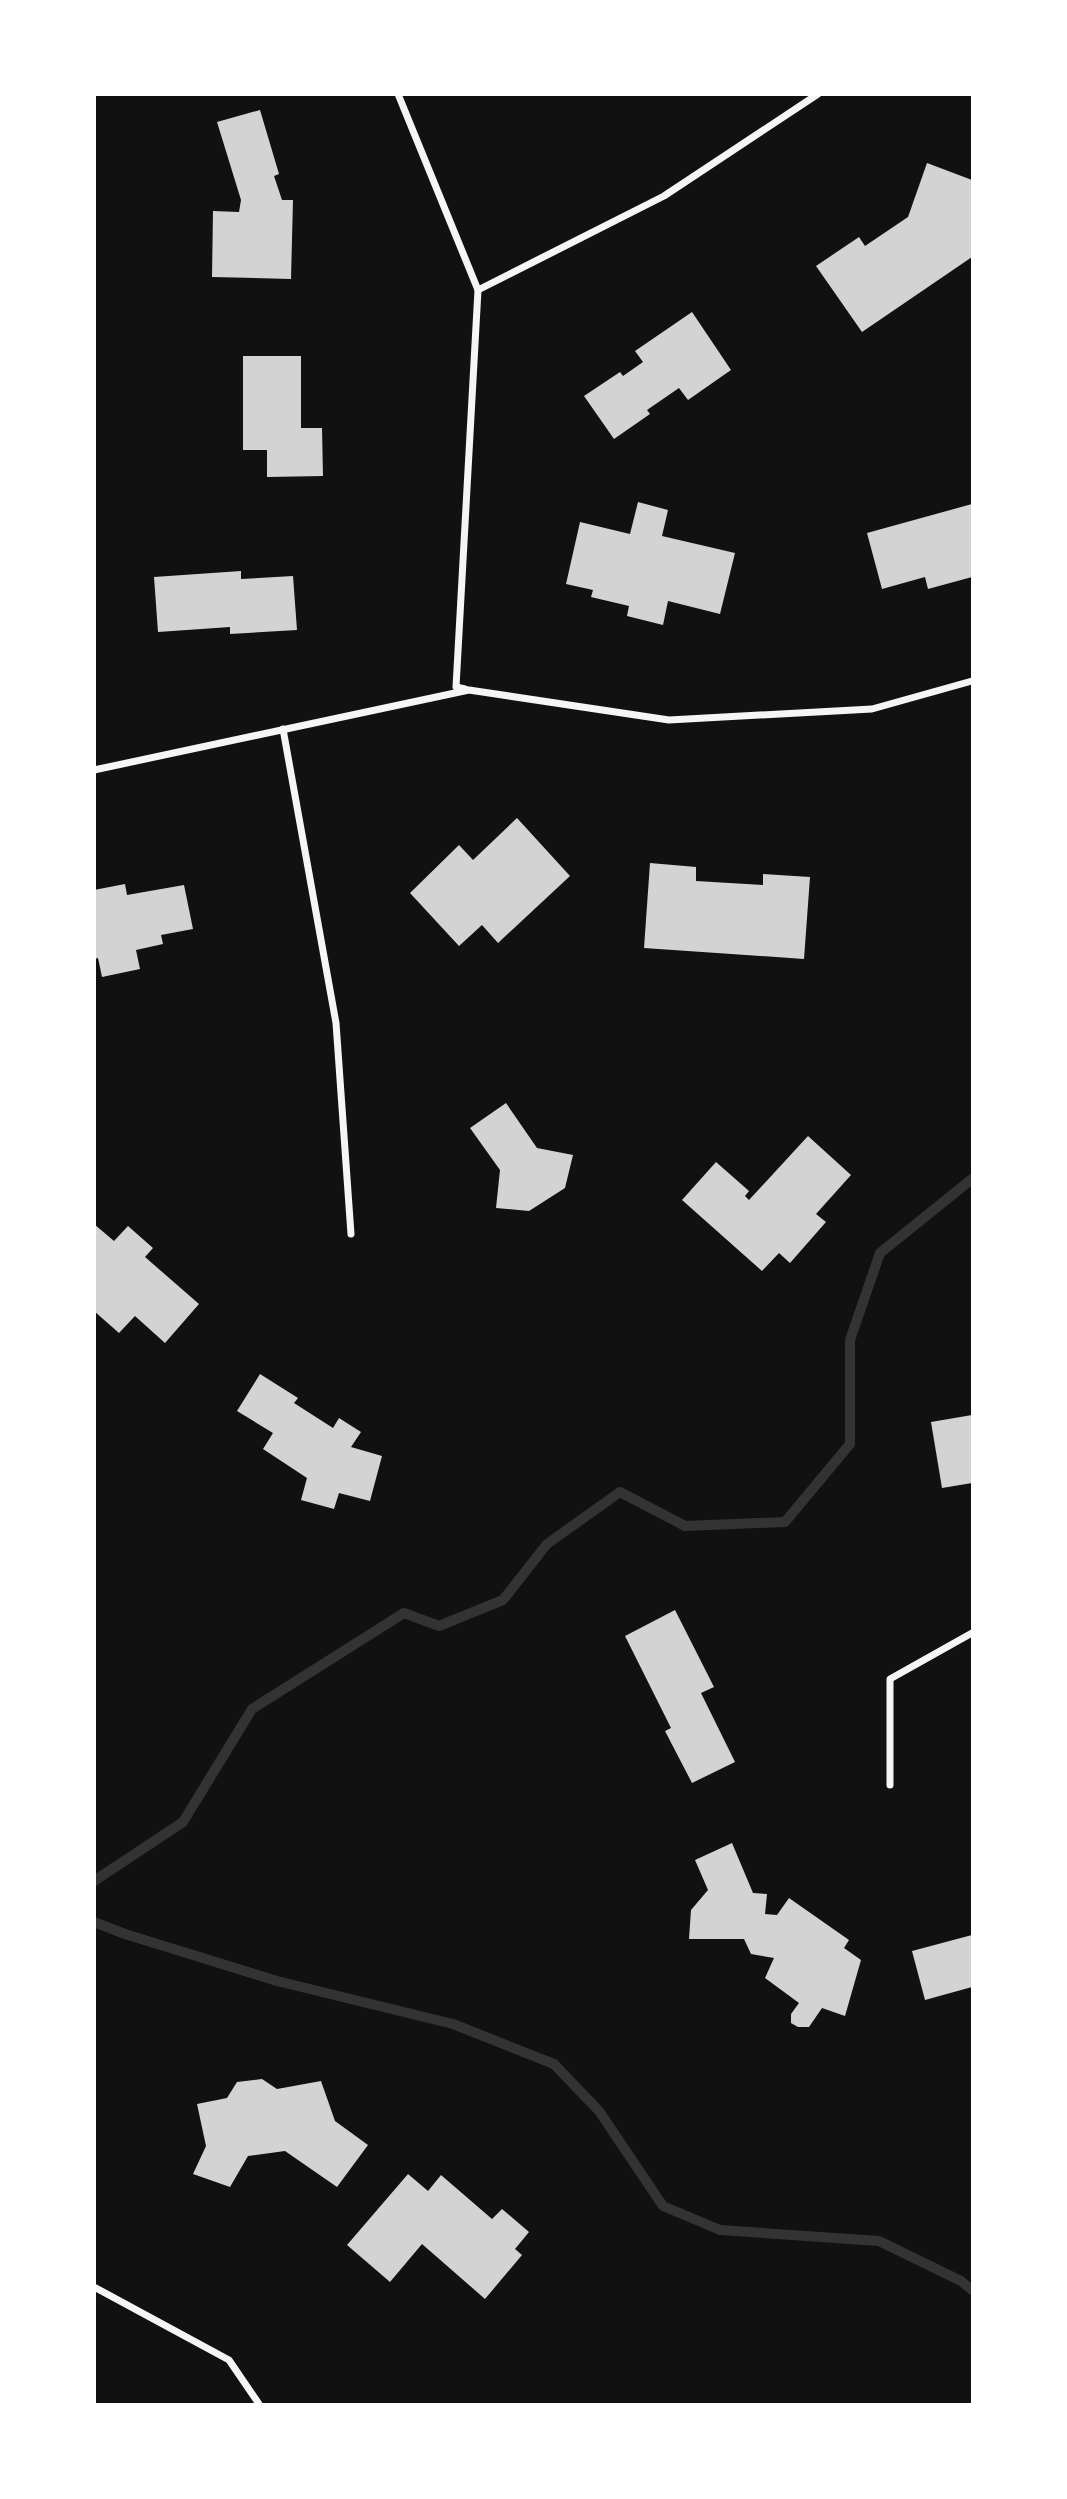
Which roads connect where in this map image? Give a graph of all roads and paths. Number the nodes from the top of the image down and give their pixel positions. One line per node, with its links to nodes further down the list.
1 (398, 94): 3 (street)
2 (818, 94): 3 (street)
3 (478, 290): 5 (street)
4 (972, 681): 5 (street)
5 (469, 690): 6 (street)
6 (284, 729): 7 (street); 8 (street)
7 (94, 770)
8 (351, 1234)
9 (972, 1633): 10 (street)
10 (890, 1785)
11 (94, 2287): 12 (street)
12 (259, 2404)

